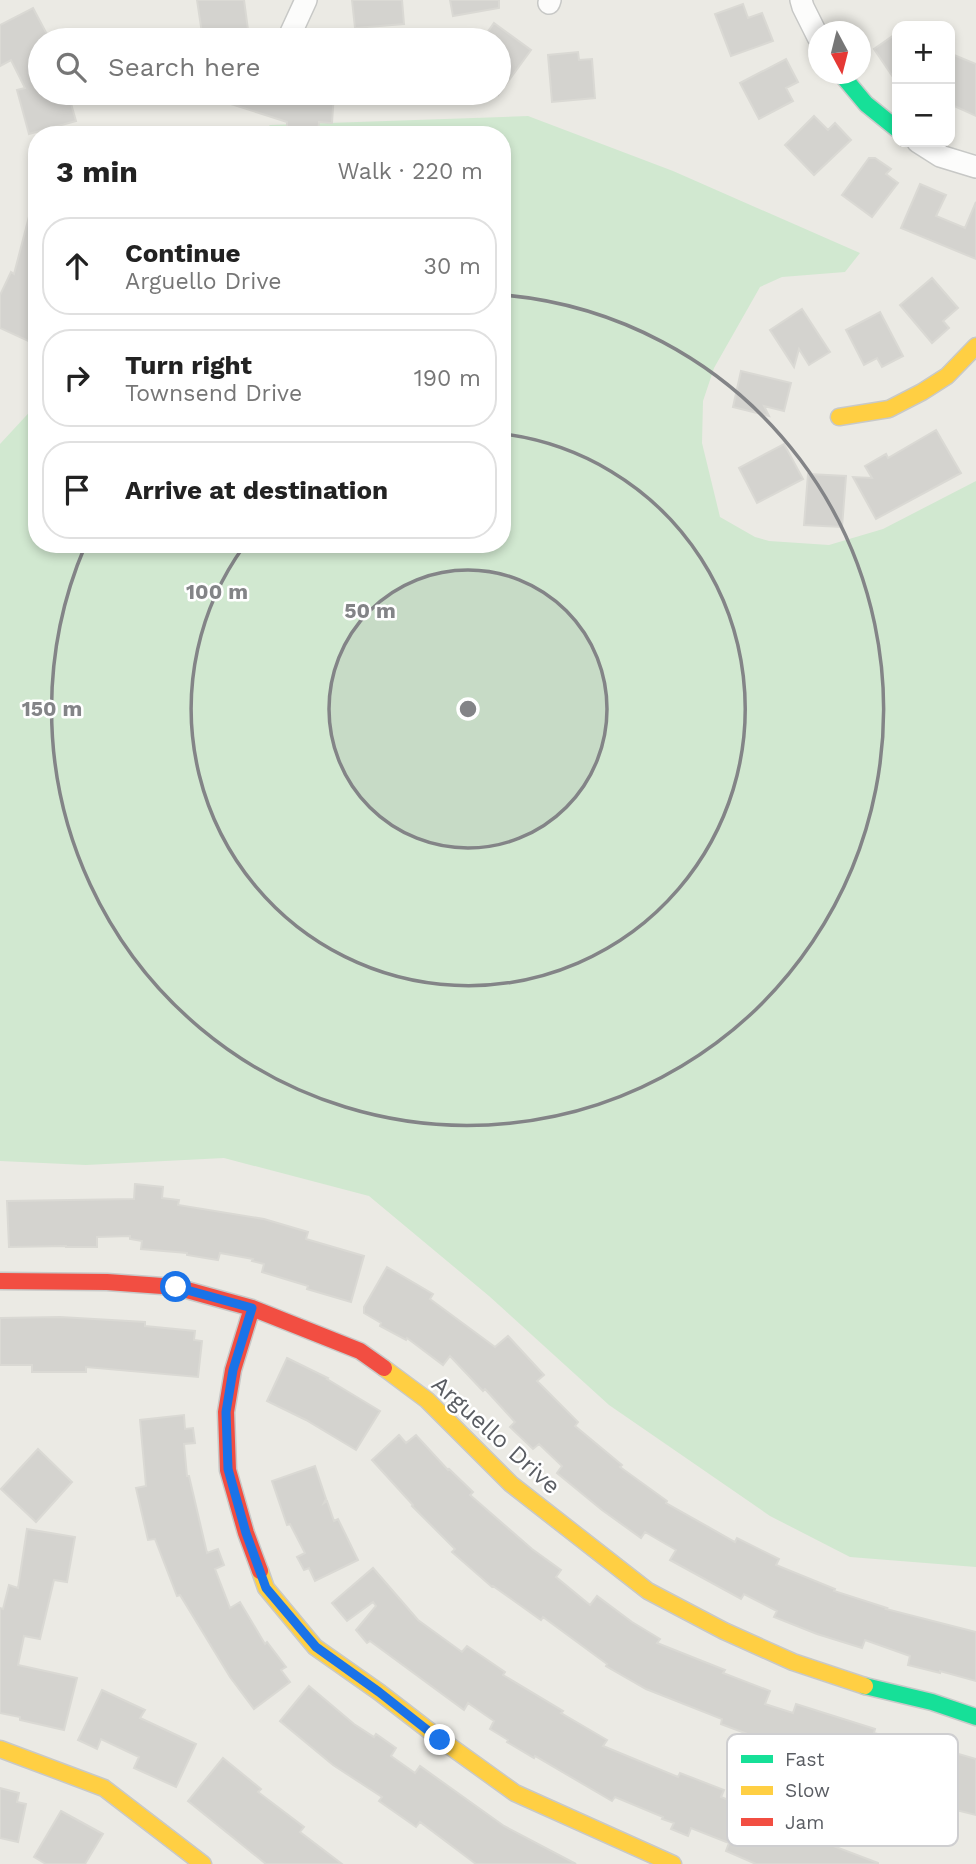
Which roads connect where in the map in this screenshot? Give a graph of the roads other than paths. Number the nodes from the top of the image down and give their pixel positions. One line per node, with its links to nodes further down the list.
1 (306, 0): 4 (street)
2 (801, 0): 3 (street)
3 (810, 21)
4 (293, 28)
5 (848, 84): 6 (street)
6 (892, 126)
7 (926, 147): 8 (street)
8 (976, 167)
9 (976, 346): 10 (street)
10 (839, 416)
11 (0, 1281): 12 (street, Arguello Drive)
12 (252, 1308): 13 (street, Arguello Drive); 16 (street)
13 (976, 1717)
14 (0, 1749): 15 (street)
15 (203, 1864)
16 (673, 1864)

